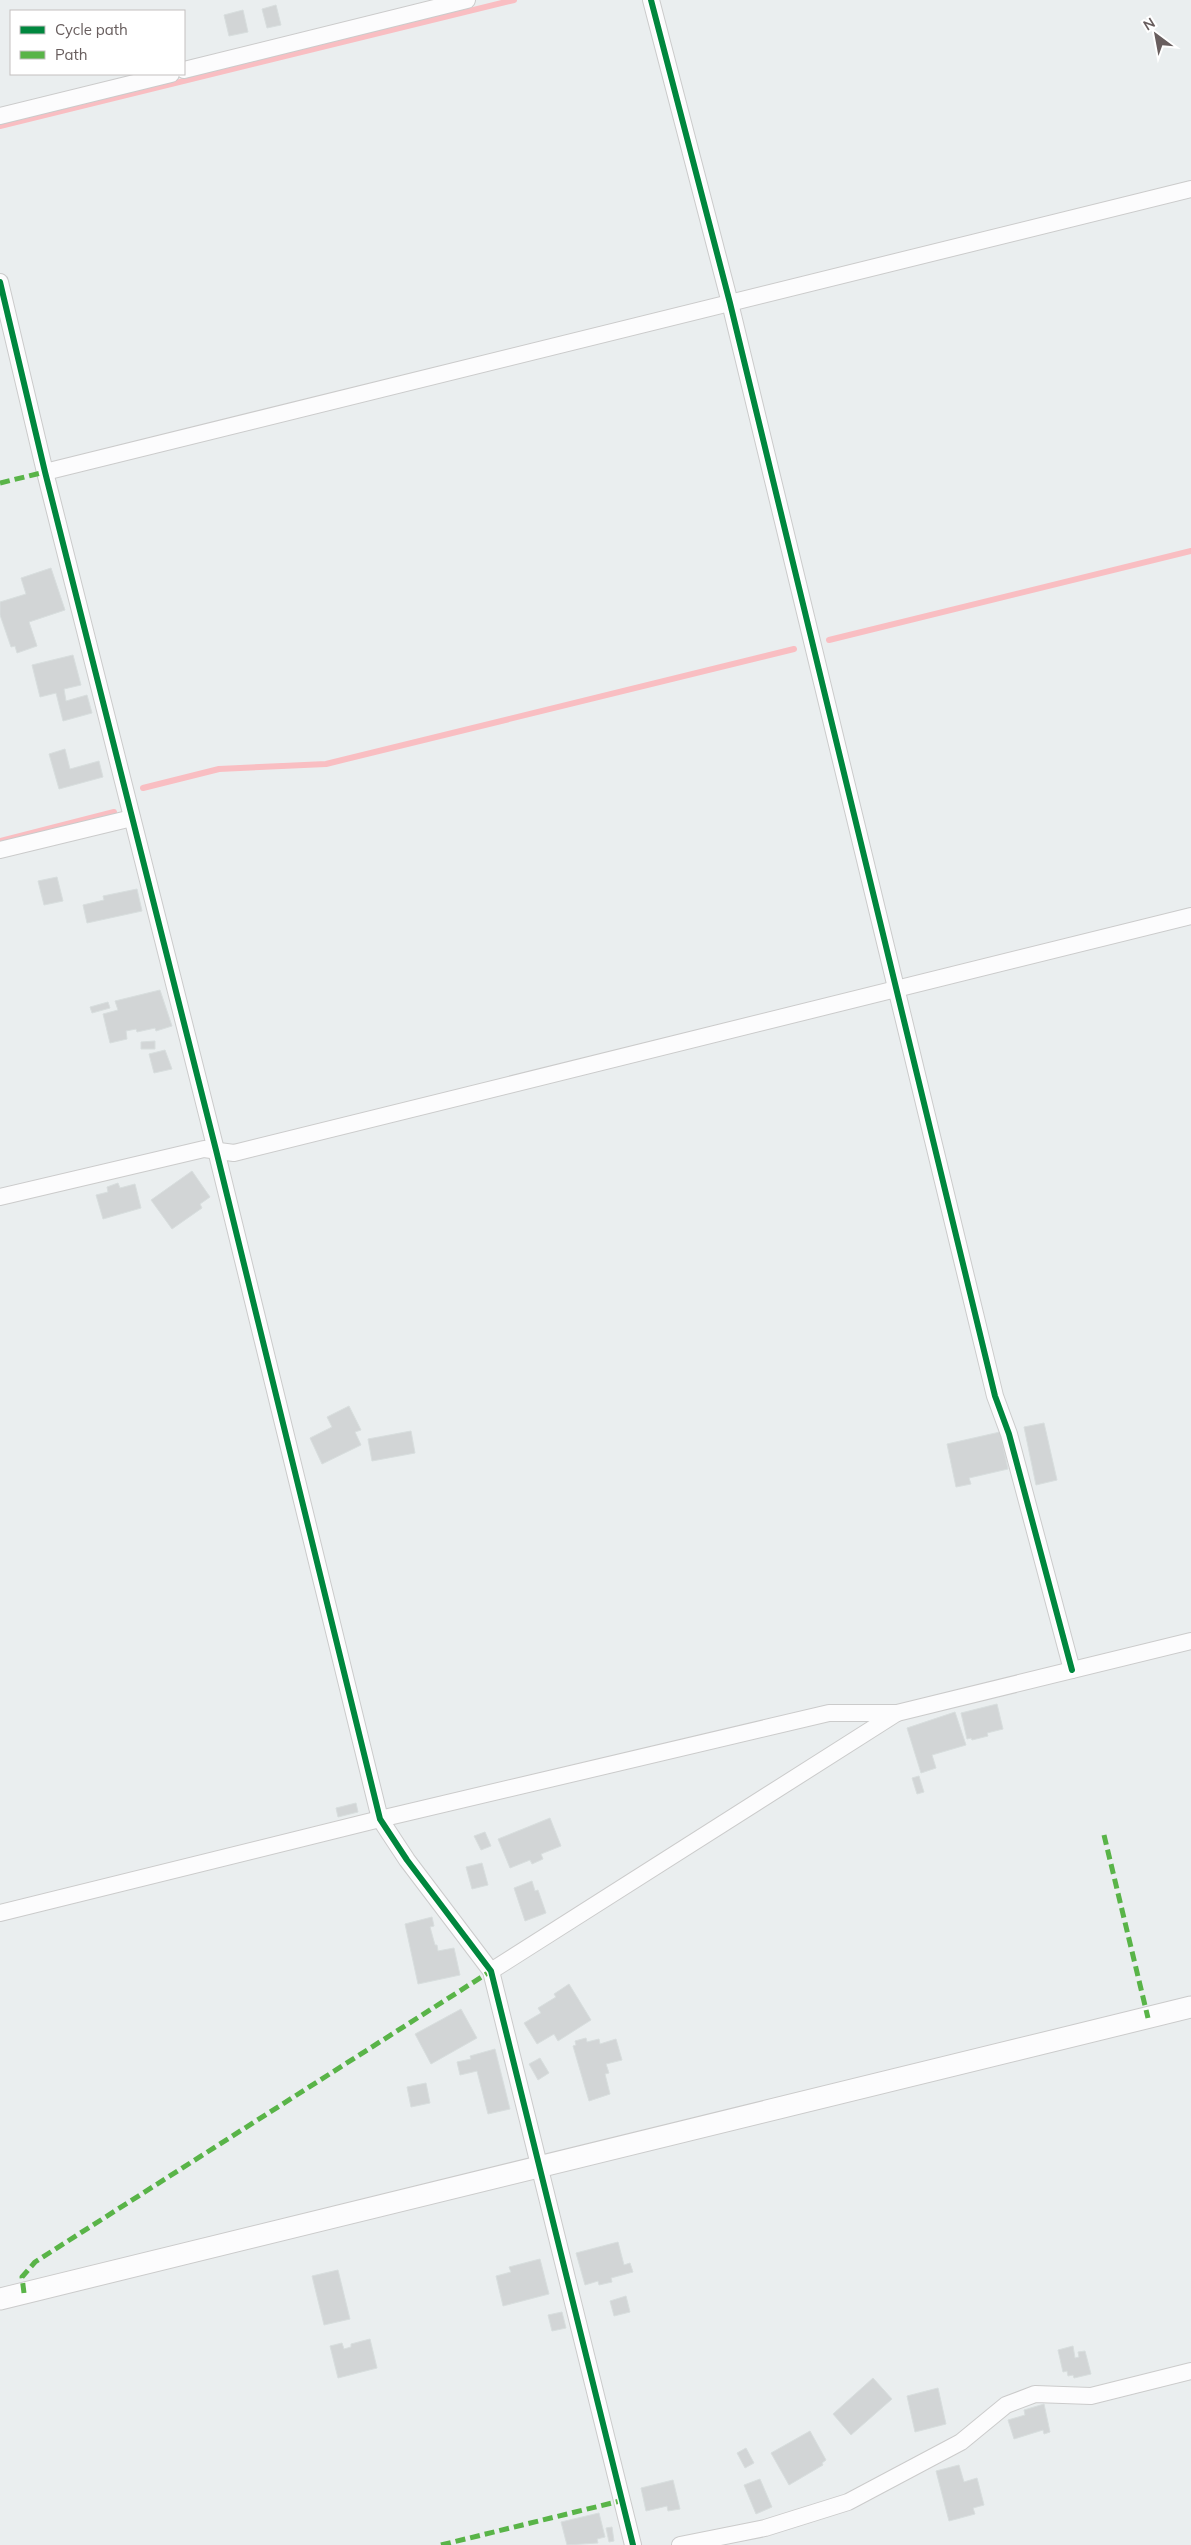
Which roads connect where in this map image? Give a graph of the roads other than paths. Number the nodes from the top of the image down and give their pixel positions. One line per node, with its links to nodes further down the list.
1 (467, 0): 3 (street)
2 (651, 0): 8 (street)
3 (185, 70)
4 (167, 75): 5 (street)
5 (0, 116)
6 (1191, 189): 8 (street)
7 (0, 282): 9 (street)
8 (730, 303): 9 (street); 13 (street)
9 (45, 472): 10 (street)
10 (132, 818): 11 (street); 14 (street)
11 (0, 850)
12 (1191, 916): 13 (street)
13 (895, 989): 14 (street); 17 (street)
14 (216, 1150): 15 (street); 19 (street)
15 (0, 1197)
16 (1191, 1641): 17 (street)
17 (1072, 1670): 18 (street)
18 (897, 1713): 19 (street); 21 (street)
19 (380, 1819): 20 (street); 21 (street)
20 (0, 1913)
21 (491, 1971): 23 (street)
22 (1191, 2007): 23 (street)
23 (538, 2168): 24 (street); 26 (street)
24 (0, 2299)
25 (1191, 2371): 27 (street)
26 (632, 2545)
27 (680, 2545)

